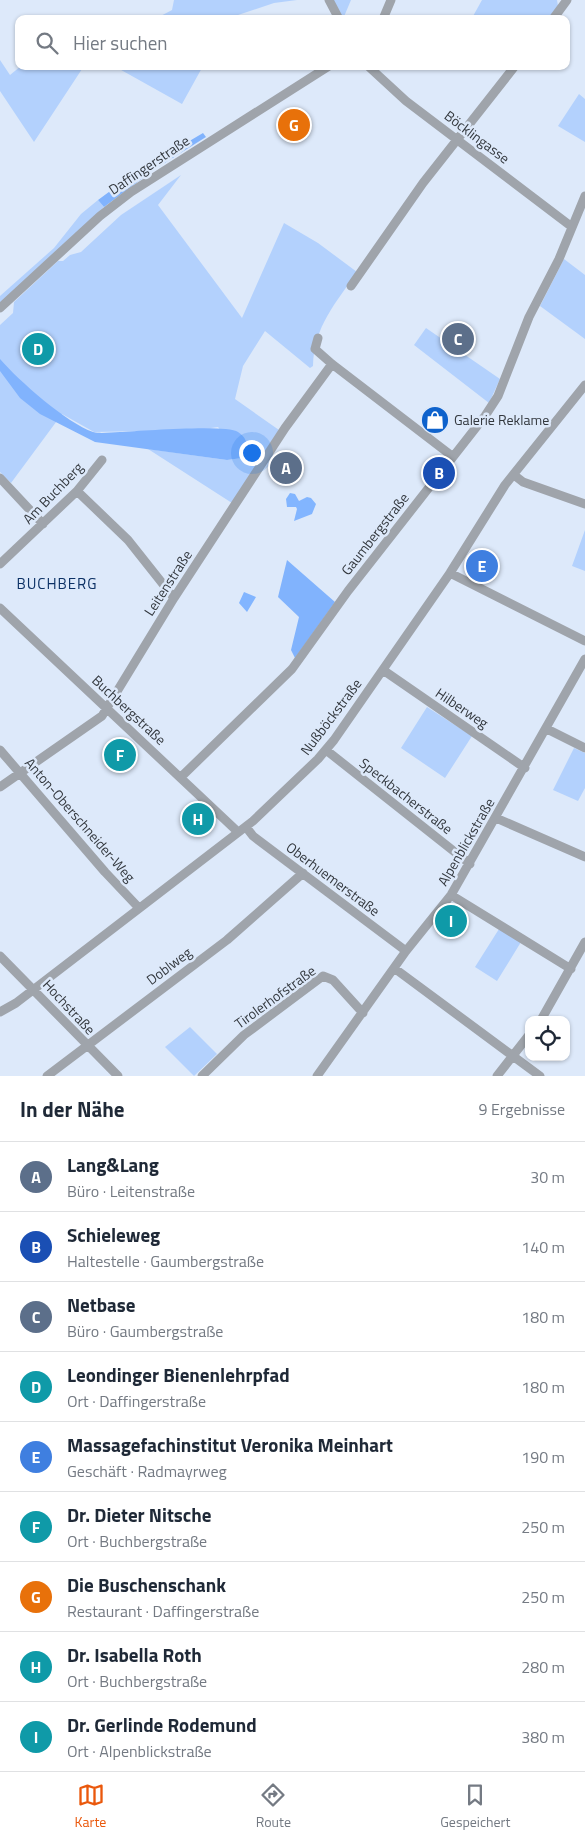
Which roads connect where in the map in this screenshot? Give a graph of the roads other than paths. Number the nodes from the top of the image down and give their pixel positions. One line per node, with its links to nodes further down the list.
1 (329, 0): 4 (street)
2 (391, 0): 5 (street)
3 (567, 0): 6 (street)
4 (336, 15)
5 (385, 15)
6 (556, 15)
7 (323, 70): 14 (street, Daffingerstraße)
8 (372, 70): 10 (street, Böcklingasse)
9 (512, 70): 10 (street)
10 (457, 139): 12 (street, Böcklingasse); 13 (street)
11 (585, 196): 12 (street, Gaumbergstraße)
12 (572, 227): 18 (street, Gaumbergstraße)
13 (352, 286)
14 (0, 308)
15 (318, 338): 16 (street)
16 (332, 364): 18 (street); 27 (street, Leitenstraße)
17 (585, 385): 20 (street, Nußböckstraße)
18 (452, 456): 39 (street, Gaumbergstraße)
19 (102, 460): 22 (street, Am Buchberg)
20 (514, 475): 23 (street); 26 (street, Nußböckstraße)
21 (0, 478): 24 (street)
22 (77, 491): 24 (street, Am Buchberg); 27 (street)
23 (585, 504)
24 (43, 524): 25 (street, Am Buchberg)
25 (0, 564)
26 (450, 573): 29 (street); 31 (street, Nußböckstraße)
27 (174, 598): 32 (street, Leitenstraße)
28 (0, 608): 32 (street, Buchbergstraße)
29 (585, 641)
30 (585, 659): 33 (street, Alpenblickstraße)
31 (383, 670): 36 (street, Nußböckstraße); 37 (street, Hilberweg)
32 (107, 708): 38 (street, Leitenstraße); 39 (street, Buchbergstraße)
33 (547, 729): 34 (street); 37 (street, Alpenblickstraße)
34 (585, 748)
35 (0, 750): 38 (street, Anton-Oberschneider-Weg)
36 (326, 750): 42 (street, Nußböckstraße); 45 (street, Speckbacherstraße)
37 (525, 768): 41 (street, Alpenblickstraße)
38 (21, 773): 40 (street, Leitenstraße); 48 (street, Anton-Oberschneider-Weg)
39 (181, 777): 43 (street, Buchbergstraße)
40 (0, 787)
41 (496, 818): 44 (street); 45 (street, Alpenblickstraße)
42 (246, 826): 43 (street, Nußböckstraße); 46 (street, Oberhuemerstraße)
43 (238, 832): 48 (street, Nußböckstraße)
44 (585, 857)
45 (470, 864): 47 (street, Alpenblickstraße)
46 (303, 874): 50 (street, Oberhuemerstraße); 59 (street, Doblweg)
47 (451, 895): 50 (street, Alpenblickstraße); 53 (street)
48 (140, 908): 54 (street, Nußböckstraße)
49 (585, 942): 53 (street)
50 (406, 951): 52 (street, Alpenblickstraße)
51 (0, 956): 54 (street, Hochstraße)
52 (394, 968): 56 (street, Alpenblickstraße); 60 (street)
53 (571, 969): 57 (street)
54 (33, 990): 55 (street, Nußböckstraße); 59 (street, Hochstraße)
55 (0, 1012)
56 (363, 1013): 63 (street, Tirolerhofstraße); 64 (street, Alpenblickstraße)
57 (543, 1016)
58 (525, 1039): 60 (street)
59 (86, 1046): 61 (street, Doblweg); 62 (street, Hochstraße)
60 (512, 1056): 65 (street); 66 (street)
61 (47, 1076)
62 (118, 1076)
63 (202, 1076)
64 (317, 1076)
65 (497, 1076)
66 (540, 1076)

